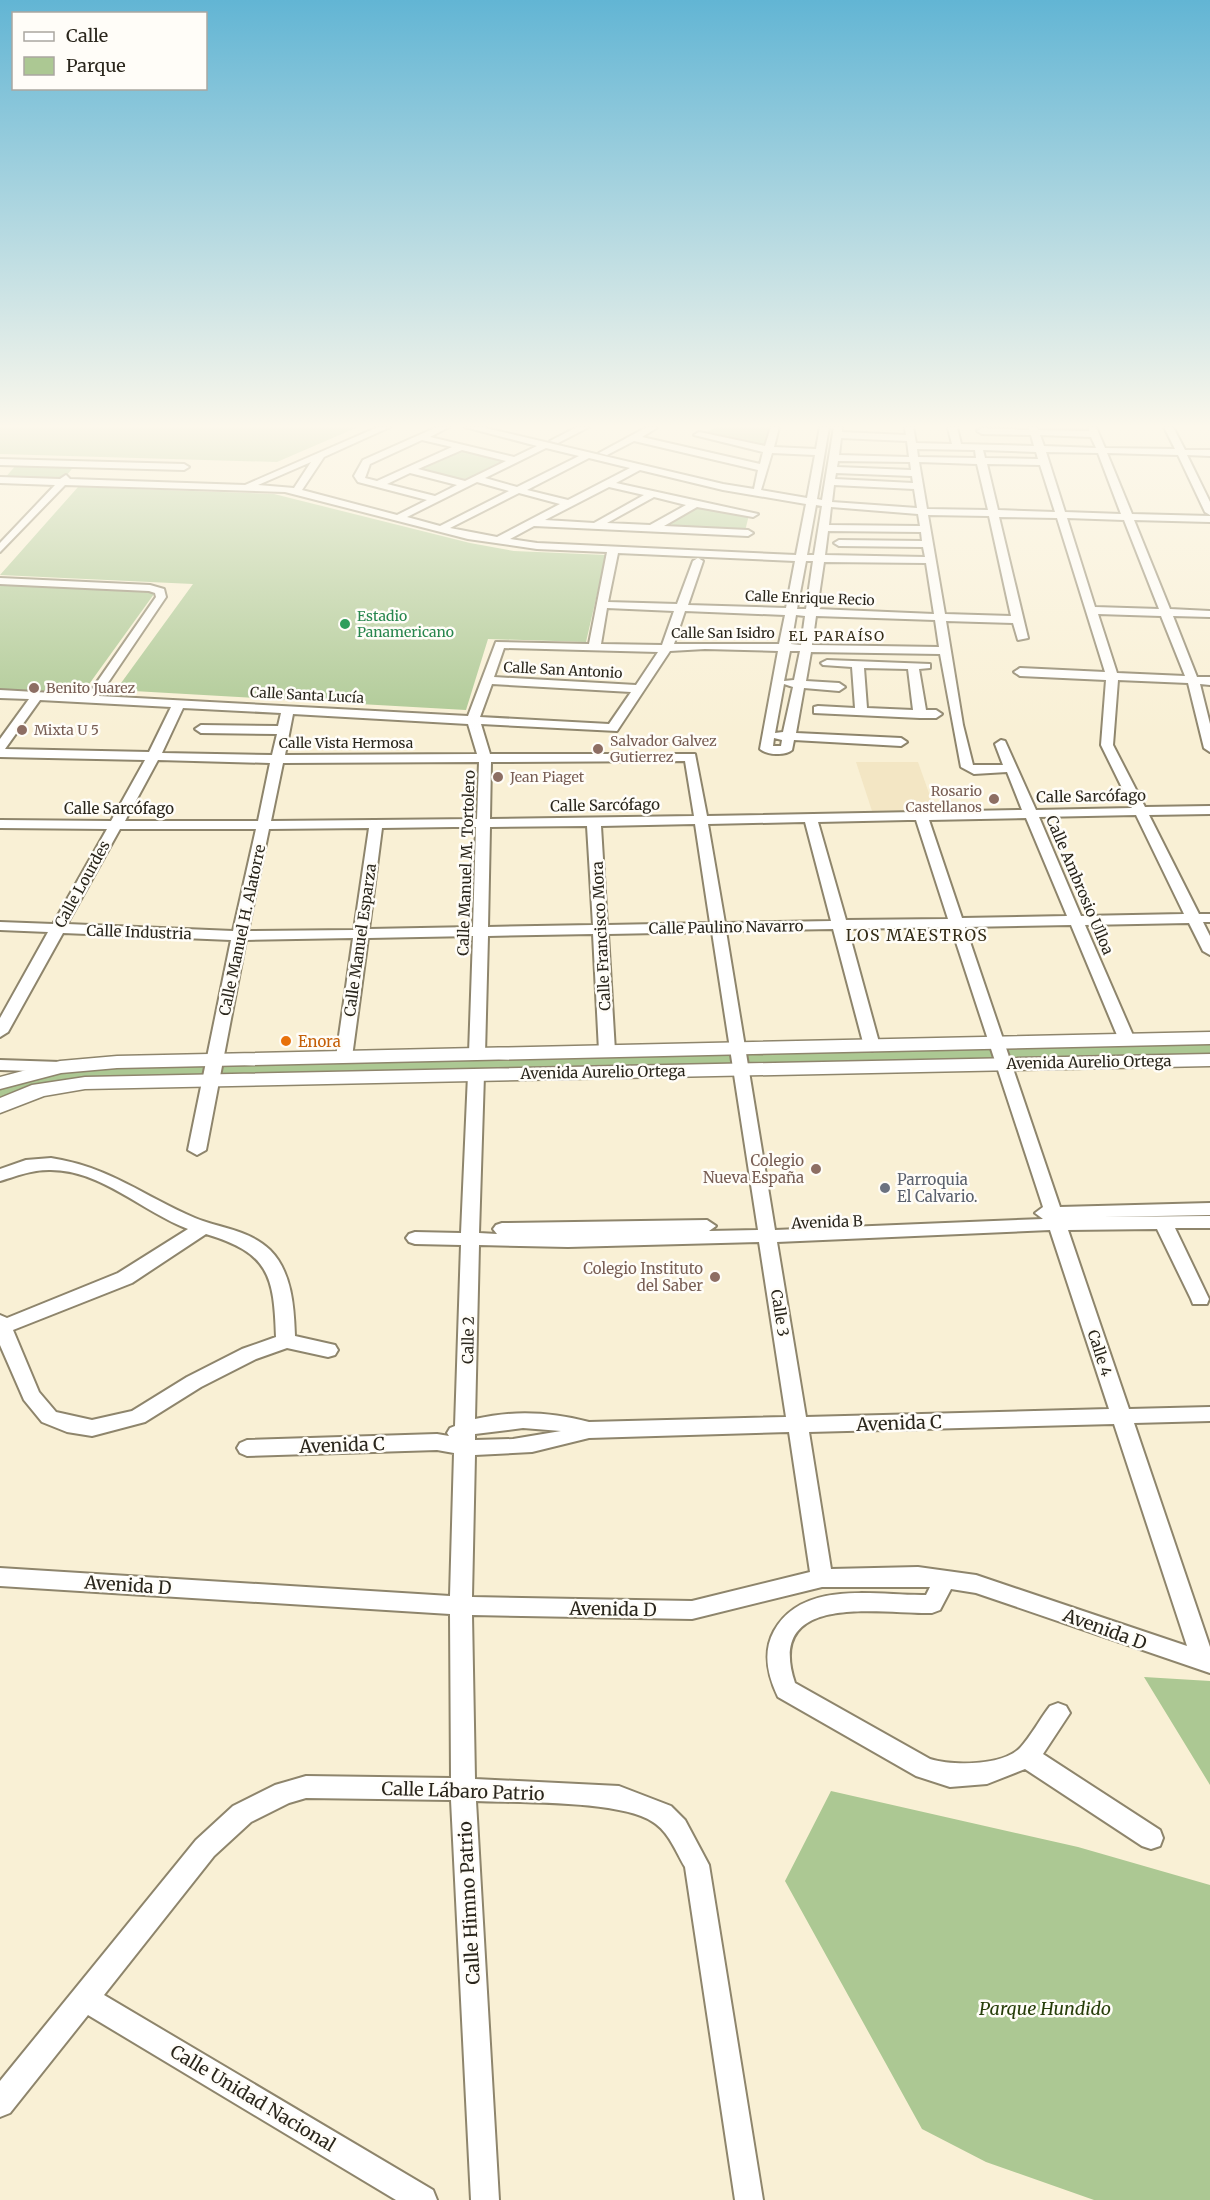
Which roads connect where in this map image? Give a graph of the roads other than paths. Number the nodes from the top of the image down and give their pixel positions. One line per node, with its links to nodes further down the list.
1 (926, 529): 15 (street)
2 (18, 530): 16 (street)
3 (440, 530): 12 (street)
4 (521, 530): 14 (street)
5 (669, 530): 13 (street)
6 (749, 530): 13 (street)
7 (806, 530): 20 (street)
8 (823, 530): 18 (street)
9 (997, 530): 32 (street)
10 (1065, 530): 26 (street)
11 (1133, 530): 29 (street)
12 (445, 531): 14 (street)
13 (748, 533): 19 (street)
14 (498, 542): 17 (street)
15 (928, 544): 18 (street); 21 (street)
16 (0, 549)
17 (613, 550): 19 (street); 24 (street)
18 (819, 552): 20 (street); 21 (street); 28 (street)
19 (743, 556): 20 (street)
20 (801, 558): 27 (street)
21 (931, 560): 31 (street)
22 (698, 561): 25 (street)
23 (0, 582): 55 (street)
24 (602, 605): 25 (street, Calle Enrique Recio); 35 (street)
25 (682, 608): 27 (street, Calle Enrique Recio); 34 (street)
26 (1091, 610): 29 (street); 45 (street)
27 (791, 612): 28 (street, Calle Enrique Recio); 36 (street)
28 (811, 613): 31 (street, Calle Enrique Recio); 37 (street)
29 (1166, 613): 30 (street); 49 (street)
30 (1210, 615)
31 (940, 618): 32 (street, Calle Enrique Recio); 38 (street)
32 (1017, 620): 33 (street)
33 (1022, 638)
34 (667, 647): 35 (street, Calle San Isidro); 36 (street, Calle San Isidro); 52 (street)
35 (594, 648): 46 (street, Calle San Isidro)
36 (786, 648): 37 (street, Calle San Isidro); 47 (street)
37 (806, 649): 38 (street, Calle San Isidro); 48 (street)
38 (945, 651): 77 (street)
39 (827, 663): 40 (street)
40 (842, 664): 41 (street); 51 (street)
41 (858, 664): 42 (street); 60 (street)
42 (913, 666): 43 (street); 61 (street)
43 (926, 666)
44 (1020, 672): 45 (street)
45 (1113, 677): 49 (street); 79 (street)
46 (487, 680): 52 (street, Calle San Antonio); 63 (street)
47 (780, 680): 48 (street); 66 (street)
48 (799, 681): 51 (street); 67 (street)
49 (1193, 681): 50 (street); 71 (street)
50 (1210, 681)
51 (840, 684): 59 (street)
52 (638, 689): 63 (street, Calle Santa Lucía)
53 (0, 694): 54 (street, Calle Santa Lucía)
54 (37, 696): 55 (street, Calle Santa Lucía); 70 (street)
55 (92, 698): 56 (street, Calle Santa Lucía)
56 (179, 703): 57 (street, Calle Santa Lucía); 73 (street, Calle Lourdes)
57 (288, 709): 63 (street, Calle Santa Lucía); 65 (street, Calle Manuel H. Alatorre)
58 (818, 710): 59 (street)
59 (837, 711): 60 (street)
60 (861, 712): 61 (street)
61 (920, 714): 62 (street)
62 (936, 714)
63 (473, 720): 75 (street, Calle Manuel M. Tortolero)
64 (201, 729): 65 (street)
65 (284, 730): 76 (street, Calle Manuel H. Alatorre)
66 (769, 735): 67 (street); 67 (street)
67 (787, 736): 68 (street)
68 (900, 742)
69 (1001, 744): 77 (street, Calle Ambrosio Ulloa)
70 (0, 748)
71 (1210, 748)
72 (0, 753): 73 (street, Calle Vista Hermosa)
73 (154, 756): 76 (street, Calle Vista Hermosa); 88 (street, Calle Lourdes)
74 (692, 757): 75 (street, Calle Vista Hermosa); 83 (street, Calle 3)
75 (485, 758): 76 (street, Calle Vista Hermosa); 85 (street, Calle Manuel M. Tortolero)
76 (278, 759): 89 (street, Calle Manuel H. Alatorre)
77 (1011, 768): 80 (street, Calle Ambrosio Ulloa)
78 (1210, 810): 79 (street, Calle Sarcófago)
79 (1140, 812): 80 (street, Calle Sarcófago); 90 (street)
80 (1032, 814): 81 (street, Calle Sarcófago); 92 (street, Calle Ambrosio Ulloa)
81 (921, 816): 82 (street, Calle Sarcófago); 93 (street, Calle 4)
82 (811, 819): 83 (street, Calle Sarcófago); 94 (street)
83 (702, 820): 84 (street, Calle Sarcófago); 96 (street, Calle 3)
84 (594, 822): 85 (street, Calle Sarcófago); 98 (street, Calle Francisco Mora)
85 (483, 823): 87 (street, Calle Sarcófago); 99 (street, Calle Manuel M. Tortolero)
86 (0, 824): 88 (street, Calle Sarcófago)
87 (376, 824): 89 (street, Calle Sarcófago); 100 (street, Calle Manuel Esparza)
88 (116, 825): 89 (street, Calle Sarcófago); 97 (street, Calle Lourdes)
89 (264, 825): 101 (street, Calle Manuel H. Alatorre)
90 (1194, 918): 91 (street, Calle Paulino Navarro); 92 (street, Calle Paulino Navarro); 102 (street)
91 (1210, 918)
92 (1077, 921): 93 (street, Calle Paulino Navarro); 105 (street, Calle Ambrosio Ulloa)
93 (957, 923): 94 (street, Calle Paulino Navarro); 106 (street, Calle 4)
94 (839, 925): 96 (street, Calle Paulino Navarro); 107 (street)
95 (0, 926): 97 (street, Calle Industria)
96 (720, 927): 98 (street, Calle Paulino Navarro); 108 (street, Calle 3)
97 (58, 928): 101 (street, Calle Industria); 103 (street, Calle Lourdes)
98 (601, 930): 99 (street, Calle Paulino Navarro); 109 (street, Calle Francisco Mora)
99 (481, 932): 100 (street, Calle Paulino Navarro); 110 (street, Calle Manuel M. Tortolero)
100 (361, 934): 101 (street, Calle Paulino Navarro); 111 (street, Calle Manuel Esparza)
101 (242, 936): 112 (street, Calle Manuel H. Alatorre)
102 (1210, 951)
103 (0, 1032)
104 (1210, 1038): 105 (main road, Avenida Aurelio Ortega)
105 (1127, 1040): 106 (main road, Avenida Aurelio Ortega)
106 (996, 1043): 107 (main road, Avenida Aurelio Ortega); 114 (street, Calle 4)
107 (872, 1046): 108 (main road, Avenida Aurelio Ortega)
108 (738, 1048): 109 (main road, Avenida Aurelio Ortega); 117 (street, Calle 3)
109 (608, 1051): 110 (main road, Avenida Aurelio Ortega)
110 (477, 1054): 111 (main road, Avenida Aurelio Ortega)
111 (344, 1057): 112 (main road, Avenida Aurelio Ortega)
112 (214, 1059): 116 (main road, Avenida Aurelio Ortega); 119 (street, Calle Manuel H. Alatorre)
113 (1210, 1060): 114 (main road, Avenida Aurelio Ortega)
114 (1003, 1064): 117 (main road, Avenida Aurelio Ortega); 125 (street, Calle 4)
115 (0, 1065): 116 (street)
116 (60, 1067): 120 (main road, Avenida Aurelio Ortega)
117 (741, 1069): 118 (main road, Avenida Aurelio Ortega); 129 (street, Calle 3)
118 (476, 1075): 119 (main road, Avenida Aurelio Ortega); 130 (street, Calle 2)
119 (209, 1080): 121 (main road, Avenida Aurelio Ortega); 122 (street, Calle Manuel H. Alatorre)
120 (0, 1083)
121 (0, 1106)
122 (197, 1150)
123 (0, 1175): 128 (street)
124 (1210, 1209): 125 (street, Avenida B)
125 (1055, 1218): 127 (street, Avenida B); 129 (street, Avenida B); 137 (street, Calle 4)
126 (1210, 1222): 127 (street, Avenida B)
127 (1163, 1223): 132 (street)
128 (204, 1227): 133 (street); 134 (street)
129 (767, 1231): 130 (street, Avenida B); 138 (street, Calle 3)
130 (470, 1234): 131 (street, Avenida B); 139 (street, Calle 2)
131 (414, 1238)
132 (1200, 1299)
133 (1, 1324): 134 (street)
134 (286, 1341): 135 (street)
135 (328, 1350)
136 (1210, 1414): 137 (street, Avenida C)
137 (1121, 1417): 138 (street, Avenida C); 145 (street, Calle 4)
138 (798, 1426): 139 (street, Avenida C); 142 (street, Calle 3)
139 (466, 1438): 140 (street, Avenida C); 144 (street, Calle 2)
140 (247, 1448)
141 (0, 1576): 144 (street, Avenida D)
142 (822, 1578): 143 (street, Avenida D); 144 (street, Avenida D)
143 (946, 1579): 145 (street, Avenida D); 147 (street)
144 (461, 1606): 148 (street, Calle Himno Patrio)
145 (1207, 1663)
146 (1058, 1713): 147 (street)
147 (1027, 1757): 149 (street)
148 (463, 1788): 150 (street, Calle Lábaro Patrio); 153 (street, Calle Himno Patrio); 154 (street, Calle Lábaro Patrio)
149 (1151, 1838)
150 (83, 1997): 151 (street, Calle Lábaro Patrio); 152 (street, Calle Unidad Nacional)
151 (0, 2103)
152 (423, 2200)
153 (485, 2200)
154 (749, 2200)

